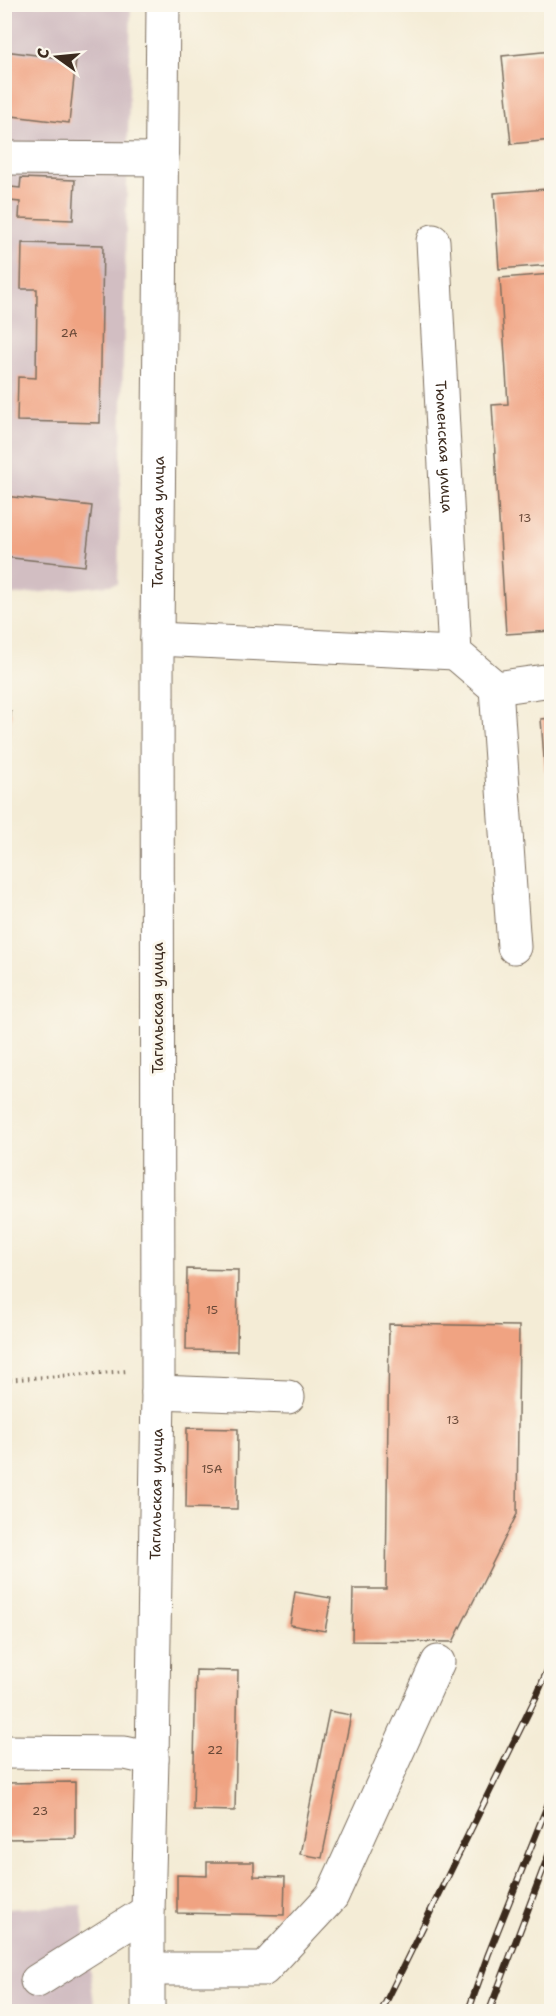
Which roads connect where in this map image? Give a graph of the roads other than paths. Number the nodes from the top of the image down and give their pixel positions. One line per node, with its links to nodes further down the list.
1 (163, 4): 3 (street, Тагильская улица)
2 (4, 158): 3 (street)
3 (162, 159): 5 (street, Тагильская улица)
4 (433, 241): 6 (street, Тюменская улица)
5 (157, 639): 6 (street); 10 (street, Тагильская улица)
6 (455, 653): 8 (street)
7 (552, 680): 8 (street)
8 (496, 687): 9 (street)
9 (514, 947)
10 (147, 1381): 11 (street); 14 (street, Тагильская улица)
11 (288, 1397)
12 (438, 1662): 16 (street)
13 (4, 1752): 14 (street)
14 (152, 1759): 15 (street, Тагильская улица)
15 (148, 1911): 16 (street, Тагильская улица); 17 (street)
16 (149, 1969): 18 (street, Тагильская улица)
17 (37, 1981)
18 (148, 2012)

